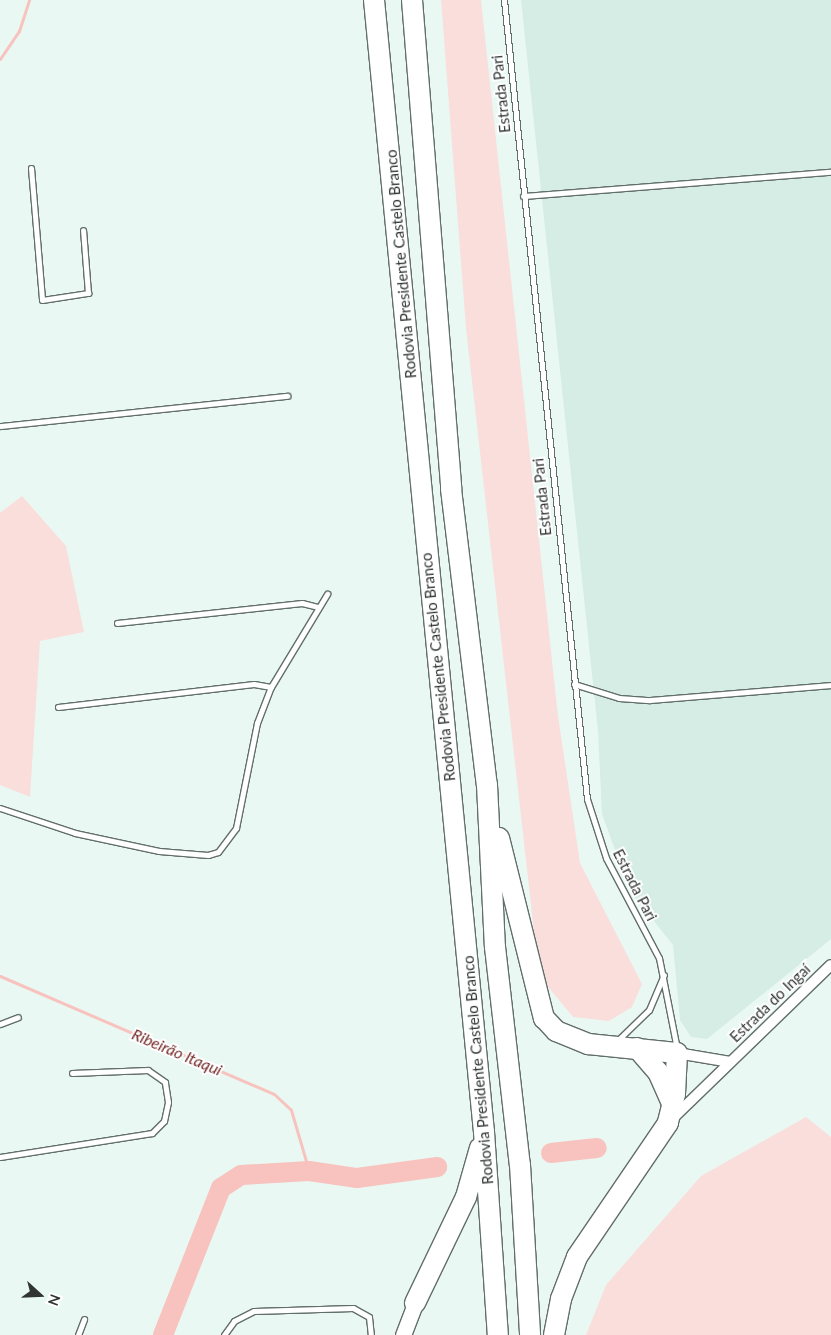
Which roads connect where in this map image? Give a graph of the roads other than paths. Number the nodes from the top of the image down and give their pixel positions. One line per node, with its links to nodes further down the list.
1 (374, 0): 29 (highway, Rodovia Presidente Castelo Branco)
2 (412, 0): 17 (highway, Rodovia Presidente Castelo Branco)
3 (504, 0): 6 (lane, Estrada Pari)
4 (31, 168): 7 (lane)
5 (831, 172): 6 (lane)
6 (523, 196): 13 (lane, Estrada Pari)
7 (83, 230)
8 (287, 396): 9 (lane)
9 (0, 426)
10 (327, 594): 11 (lane)
11 (318, 607): 12 (lane); 15 (lane)
12 (117, 623)
13 (574, 684): 14 (lane); 20 (lane, Estrada Pari)
14 (831, 685)
15 (271, 687): 16 (lane); 18 (lane)
16 (58, 707)
17 (488, 785): 23 (highway); 38 (highway, Rodovia Presidente Castelo Branco)
18 (0, 808)
19 (831, 965): 26 (street, Estrada do Ingaí)
20 (664, 975): 23 (lane); 25 (lane, Estrada Pari)
21 (18, 1018): 22 (lane)
22 (0, 1024)
23 (608, 1047): 24 (highway)
24 (637, 1048): 25 (highway); 28 (highway)
25 (677, 1053): 26 (street); 28 (highway)
26 (730, 1062): 28 (street, Estrada do Ingaí)
27 (72, 1073): 30 (lane)
28 (670, 1114): 39 (highway)
29 (484, 1132): 31 (highway); 37 (highway, Rodovia Presidente Castelo Branco)
30 (0, 1157)
31 (416, 1303): 36 (main road)
32 (84, 1319): 33 (lane)
33 (78, 1335)
34 (224, 1335): 35 (lane)
35 (370, 1335)
36 (402, 1335)
37 (498, 1335)
38 (530, 1335)
39 (554, 1335)

